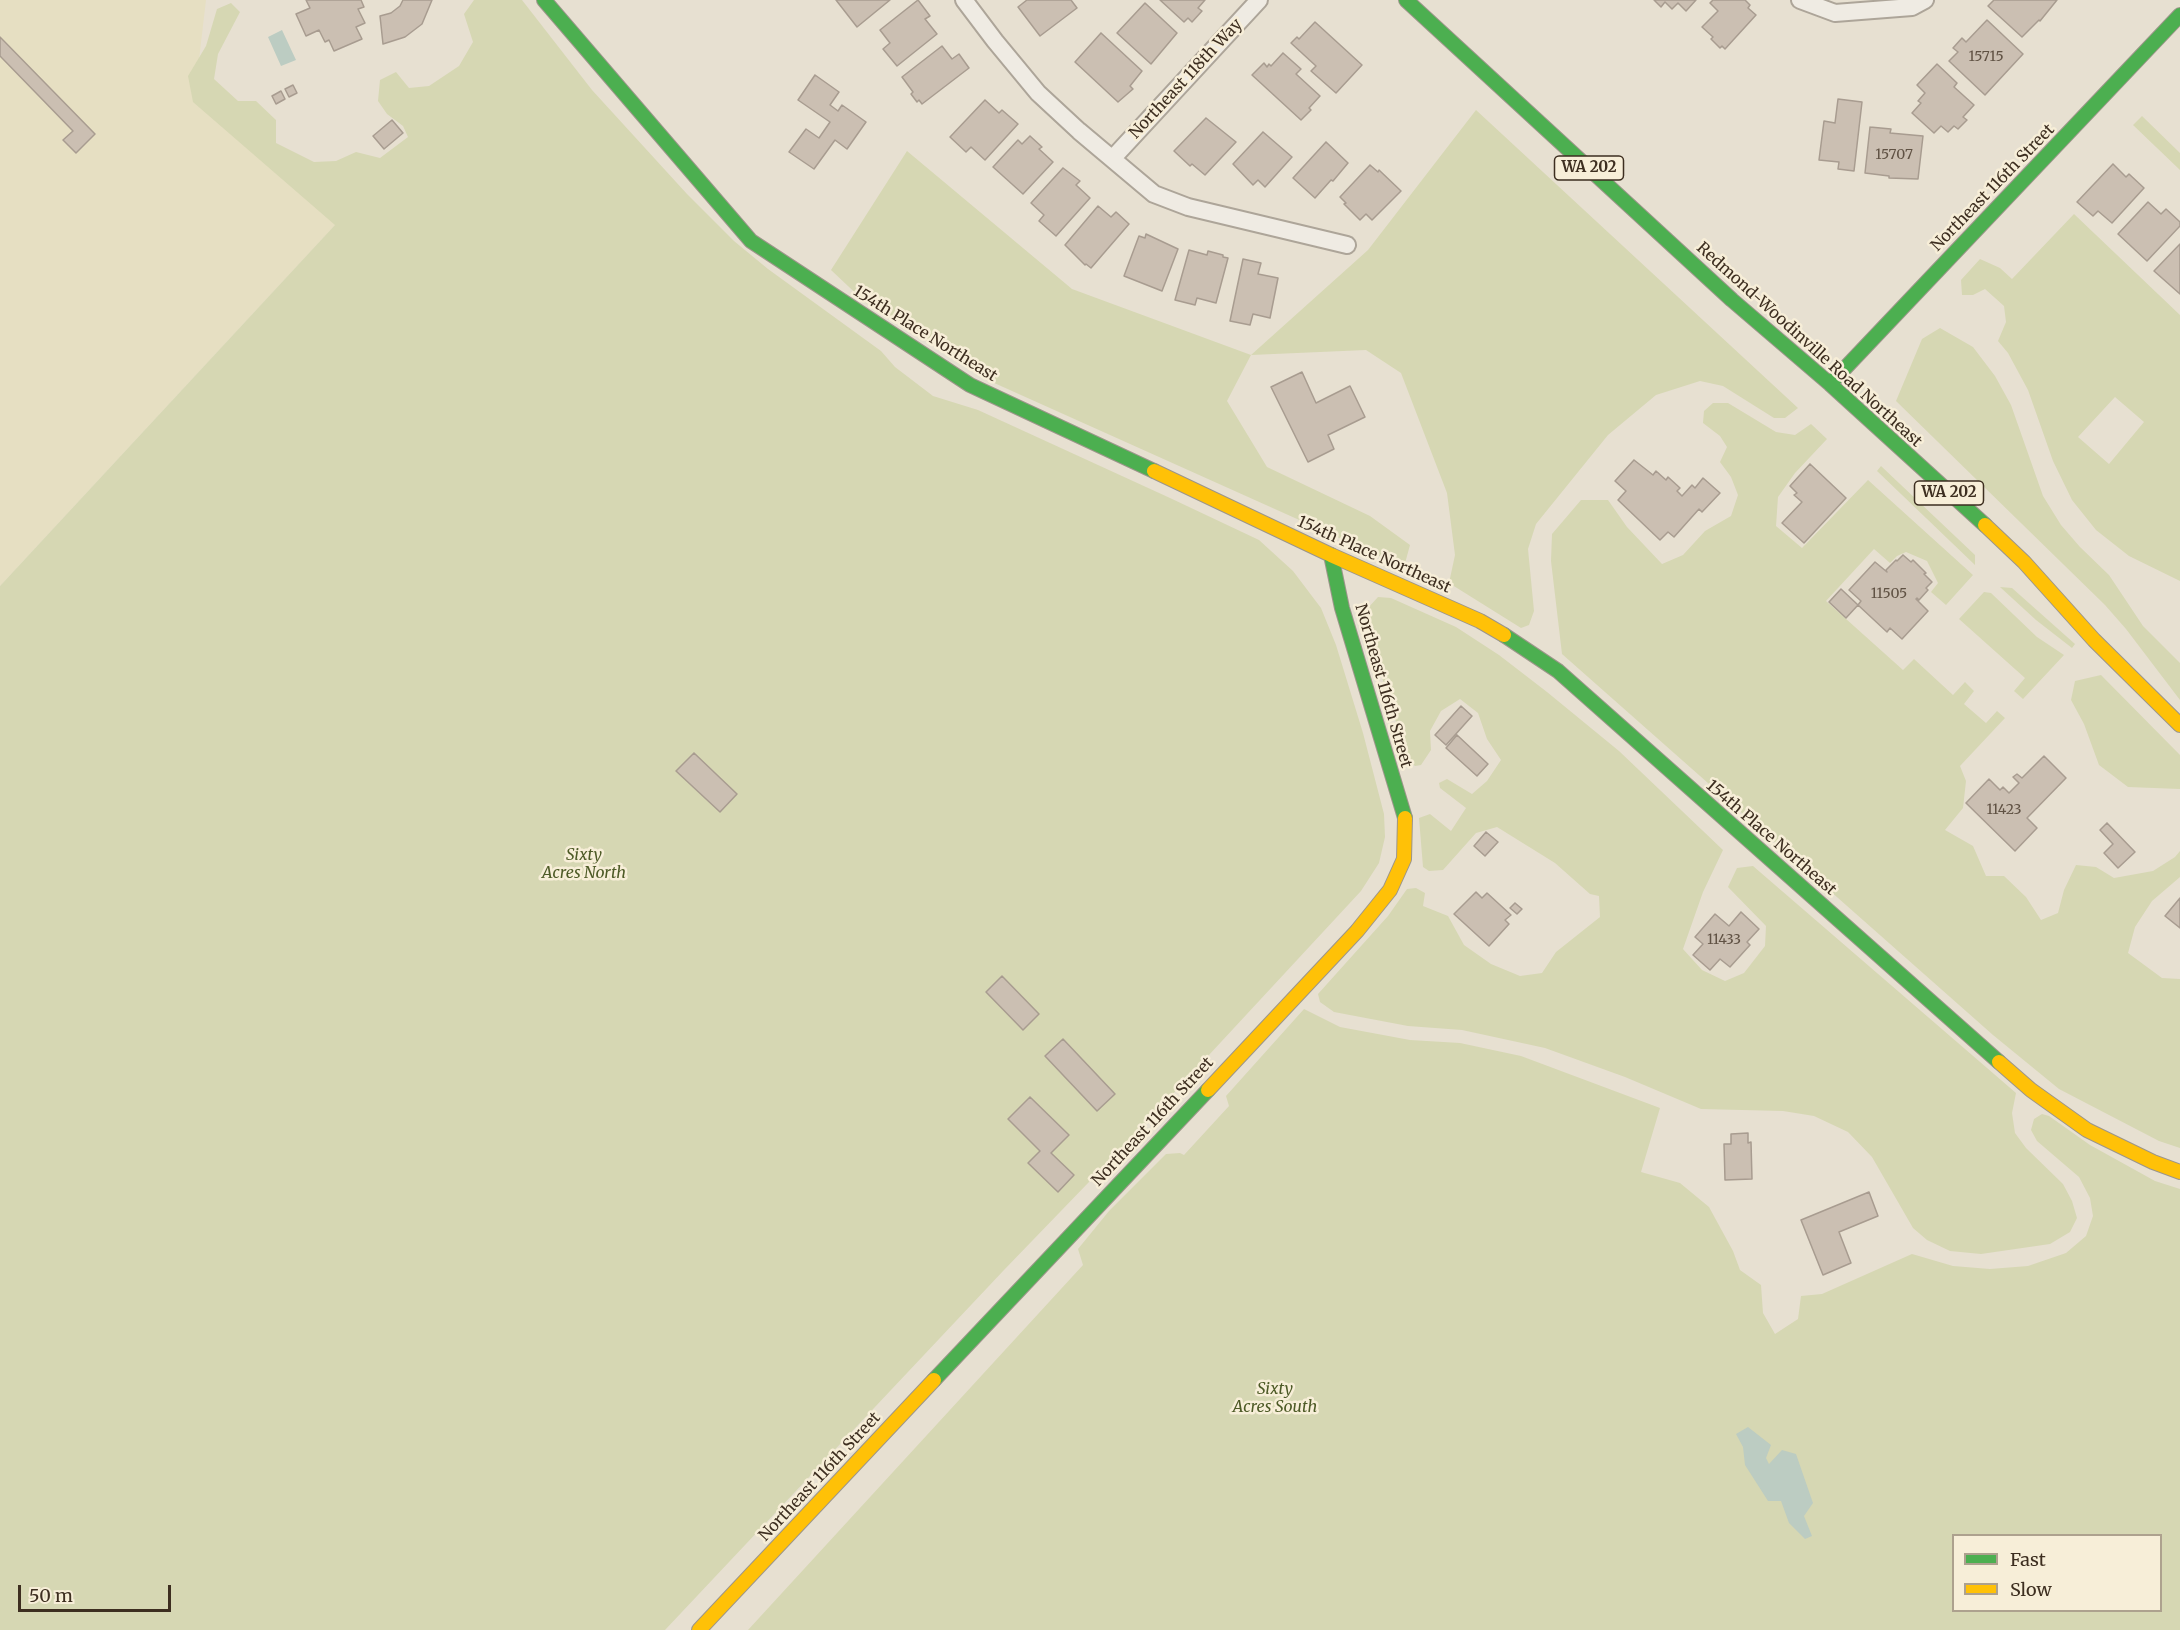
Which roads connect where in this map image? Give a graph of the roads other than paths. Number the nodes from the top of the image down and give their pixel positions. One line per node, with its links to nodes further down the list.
1 (544, 0): 11 (street, 154th Place Northeast)
2 (964, 0): 8 (street)
3 (1259, 0): 8 (street, Northeast 118th Way)
4 (1407, 0): 10 (street, Redmond-Woodinville Road Northeast / WA 202)
5 (1800, 0): 6 (street)
6 (1925, 0)
7 (2180, 15): 10 (street, Northeast 116th Street)
8 (1112, 159): 9 (street)
9 (1347, 245)
10 (1830, 384): 12 (street, Redmond-Woodinville Road Northeast / WA 202)
11 (1331, 555): 13 (street, 154th Place Northeast); 14 (street, Northeast 116th Street)
12 (2180, 725)
13 (2180, 1172)
14 (699, 1630)

